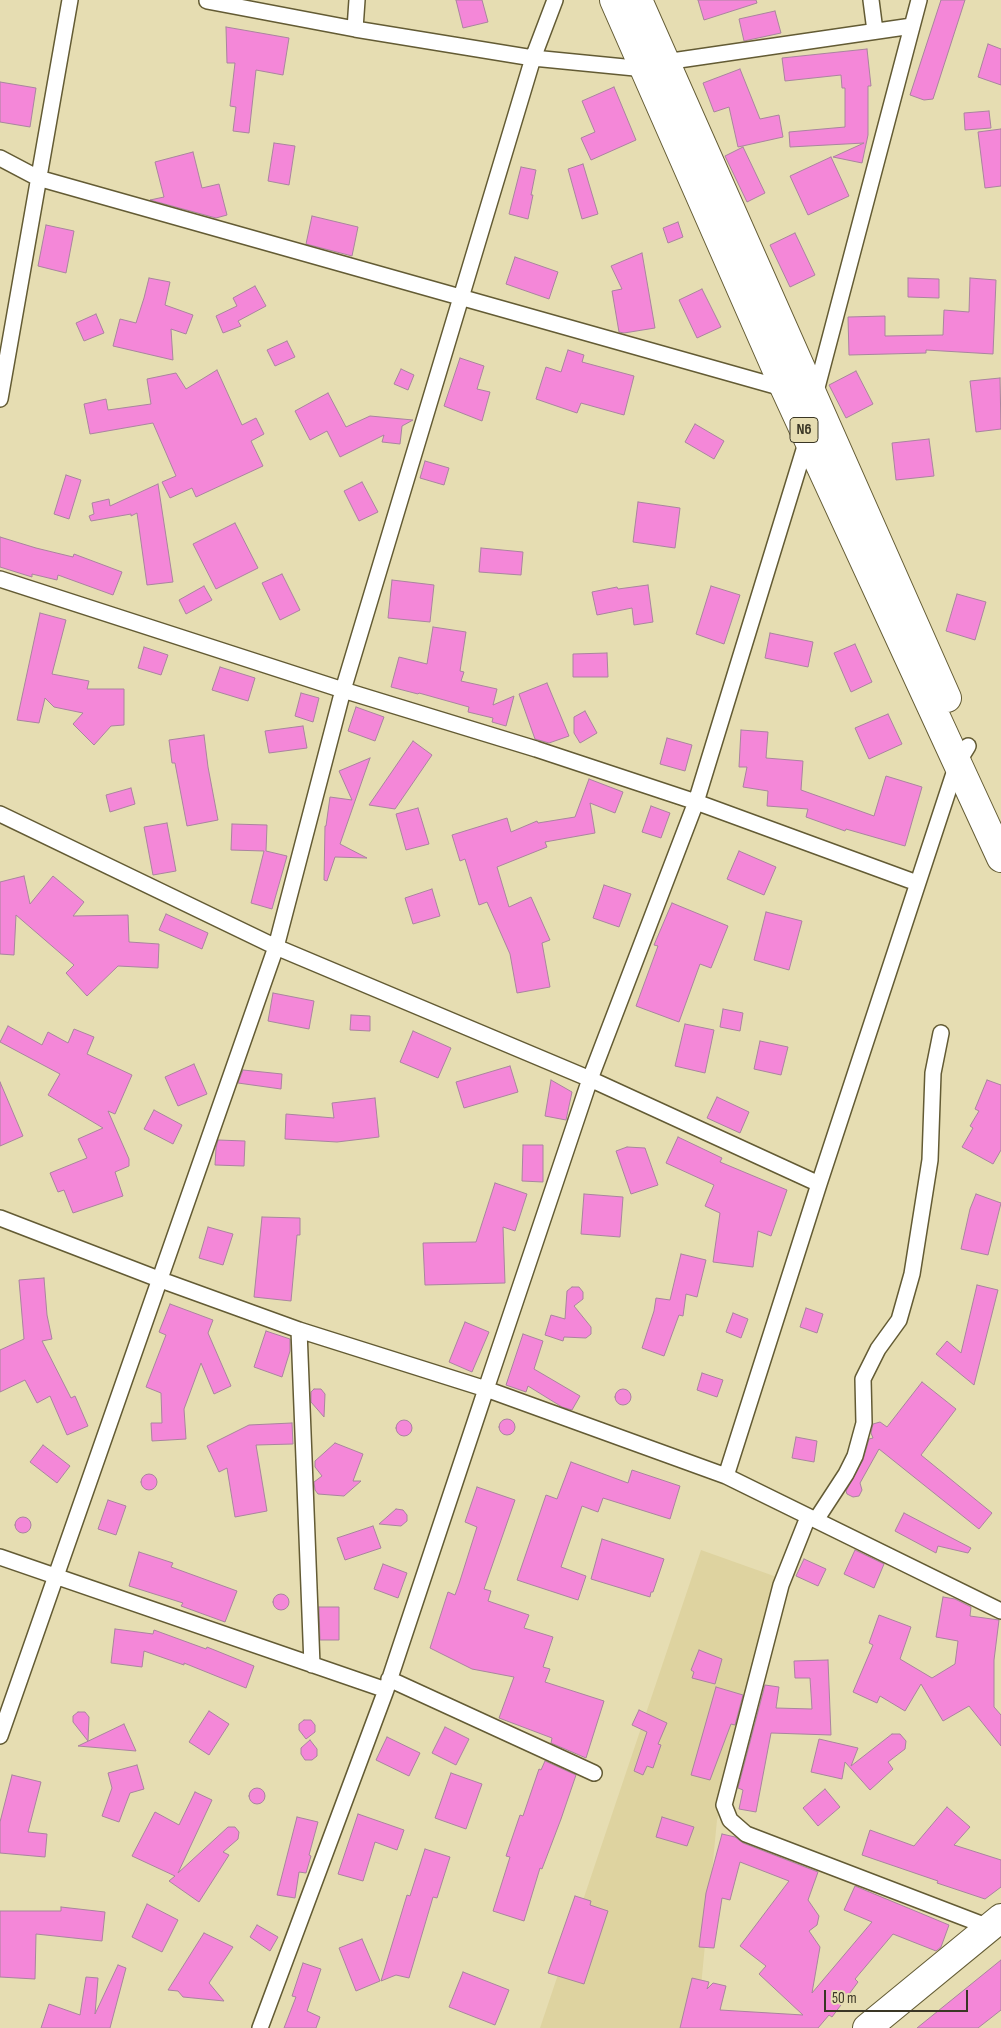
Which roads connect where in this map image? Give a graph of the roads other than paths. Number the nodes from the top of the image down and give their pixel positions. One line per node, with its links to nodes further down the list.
1 (70, 0): 15 (street)
2 (357, 0): 10 (street)
3 (555, 0): 12 (street)
4 (614, 0): 13 (highway, N6)
5 (638, 0): 13 (highway, N6)
6 (871, 0): 11 (street)
7 (919, 0): 9 (street)
8 (207, 1): 10 (street)
9 (912, 26): 11 (street); 18 (street)
10 (355, 29): 12 (street)
11 (875, 31): 13 (street)
12 (532, 58): 13 (street); 16 (street)
13 (655, 66): 17 (highway, N6); 18 (highway, N6)
14 (0, 158): 15 (street)
15 (38, 178): 16 (street); 19 (street)
16 (460, 298): 17 (street); 22 (street)
17 (784, 389): 18 (street); 20 (highway, N6)
18 (815, 396): 20 (street); 23 (highway, N6)
19 (0, 399)
20 (808, 438): 23 (highway, N6); 24 (street)
21 (0, 580): 22 (street)
22 (343, 690): 24 (street); 29 (street)
23 (962, 755): 26 (highway, N6); 27 (highway, N6); 28 (street)
24 (696, 802): 28 (street); 31 (street)
25 (0, 814): 29 (street)
26 (1001, 815)
27 (1001, 858)
28 (918, 882): 32 (street)
29 (276, 947): 31 (street); 34 (street)
30 (941, 1033): 38 (street)
31 (590, 1079): 32 (street); 36 (street)
32 (819, 1184): 37 (street)
33 (0, 1218): 34 (street)
34 (160, 1280): 35 (street); 40 (street)
35 (299, 1330): 36 (street); 42 (street)
36 (486, 1389): 37 (street); 43 (street)
37 (726, 1476): 38 (street)
38 (812, 1518): 41 (street); 46 (street)
39 (0, 1557): 40 (street)
40 (55, 1575): 42 (street); 44 (street)
41 (1001, 1611)
42 (312, 1665): 43 (street)
43 (387, 1685): 45 (street); 47 (street)
44 (0, 1736)
45 (594, 1773)
46 (997, 1926): 48 (highway)
47 (260, 2028)
48 (867, 2028)

